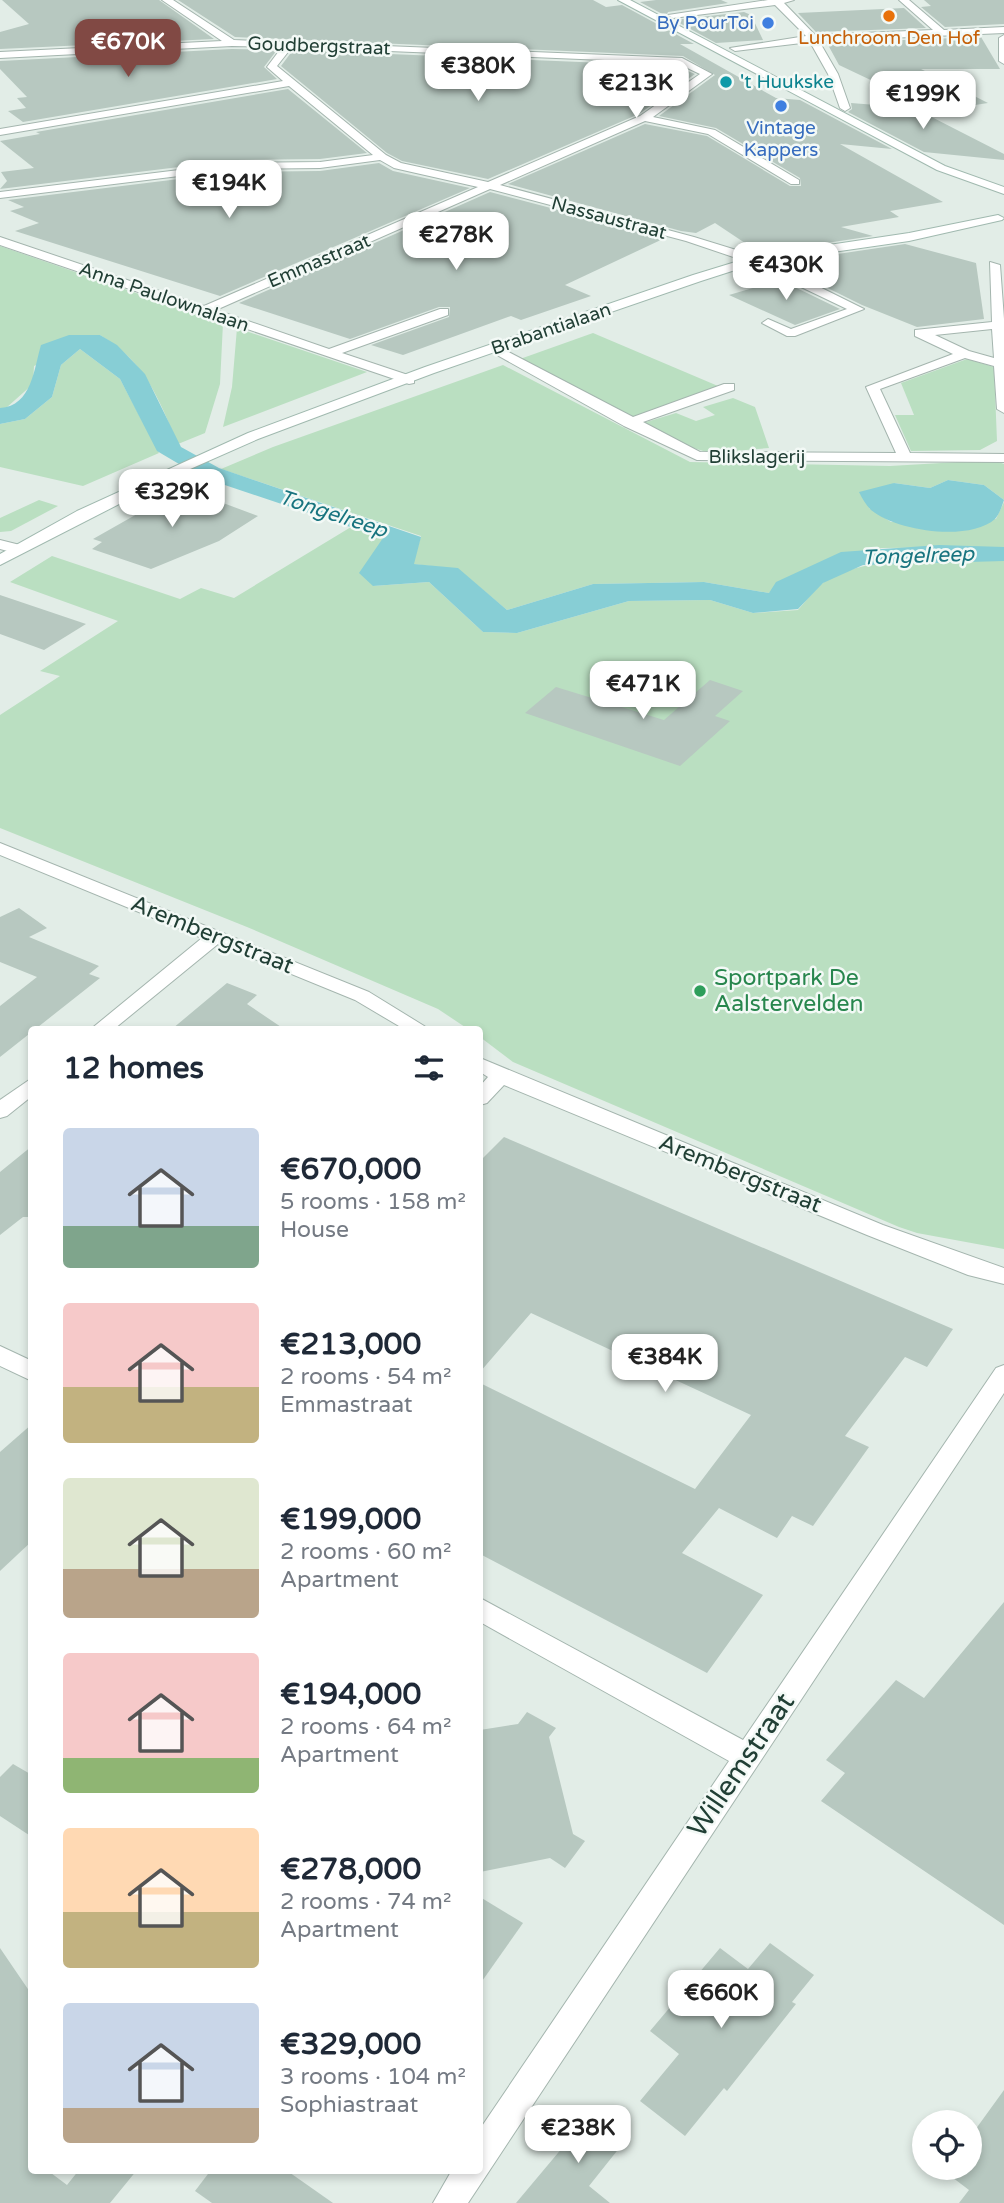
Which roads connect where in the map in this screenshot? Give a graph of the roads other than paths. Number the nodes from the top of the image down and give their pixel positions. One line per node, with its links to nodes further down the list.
1 (167, 0): 11 (street)
2 (623, 0): 22 (street)
3 (793, 0): 5 (street)
4 (904, 0): 8 (street)
5 (776, 1): 6 (street); 9 (street)
6 (673, 15)
7 (1004, 30): 8 (street)
8 (942, 33): 9 (street)
9 (816, 38): 13 (street); 18 (street)
10 (1004, 38): 16 (street)
11 (232, 44): 12 (street, Goudbergstraat); 14 (street, Goudbergstraat)
12 (289, 44): 15 (street, Goudbergstraat); 17 (street)
13 (735, 48)
14 (0, 55)
15 (679, 60): 19 (street, Emmastraat)
16 (1004, 61)
17 (291, 83): 20 (street); 21 (street)
18 (845, 108)
19 (645, 118): 23 (street); 24 (street, Emmastraat)
20 (0, 132)
21 (382, 157): 24 (street, Nassaustraat); 27 (street)
22 (966, 180): 25 (street); 26 (street)
23 (795, 182)
24 (491, 186): 30 (street, Nassaustraat); 32 (street, Emmastraat)
25 (974, 191)
26 (1004, 191)
27 (0, 195)
28 (998, 215): 30 (street, Brabantialaan)
29 (0, 241): 32 (street, Anna Paulownalaan)
30 (755, 260): 34 (street, Nassaustraat); 36 (street, Brabantialaan)
31 (998, 271): 35 (street)
32 (203, 312): 37 (street, Anna Paulownalaan)
33 (444, 312): 37 (street)
34 (768, 323)
35 (999, 325): 38 (street); 39 (street)
36 (494, 350): 40 (street, Brabantialaan); 43 (street, Blikslagerij)
37 (329, 353): 40 (street, Anna Paulownalaan)
38 (964, 354): 39 (street); 44 (street)
39 (1001, 364): 42 (street)
40 (409, 380): 47 (street, Brabantialaan)
41 (729, 387): 43 (street)
42 (1004, 410)
43 (629, 423): 44 (street, Blikslagerij)
44 (904, 455): 45 (street, Blikslagerij)
45 (1003, 455)
46 (0, 544): 47 (street)
47 (19, 549): 48 (street, Brabantialaan)
48 (0, 560)
49 (0, 848): 50 (street, Arembergstraat)
50 (215, 937): 51 (street); 52 (street, Arembergstraat)
51 (105, 1026)
52 (414, 1026)
53 (483, 1066): 54 (street, Arembergstraat)
54 (501, 1076): 56 (street); 58 (street, Arembergstraat)
55 (28, 1088): 57 (street)
56 (483, 1095)
57 (0, 1111)
58 (1004, 1276)
59 (0, 1355): 60 (street)
60 (28, 1370)
61 (1004, 1374): 63 (street, Willemstraat)
62 (483, 1611): 63 (street)
63 (746, 1756): 64 (street, Willemstraat)
64 (483, 2152)
65 (468, 2174): 66 (street)
66 (449, 2203)

